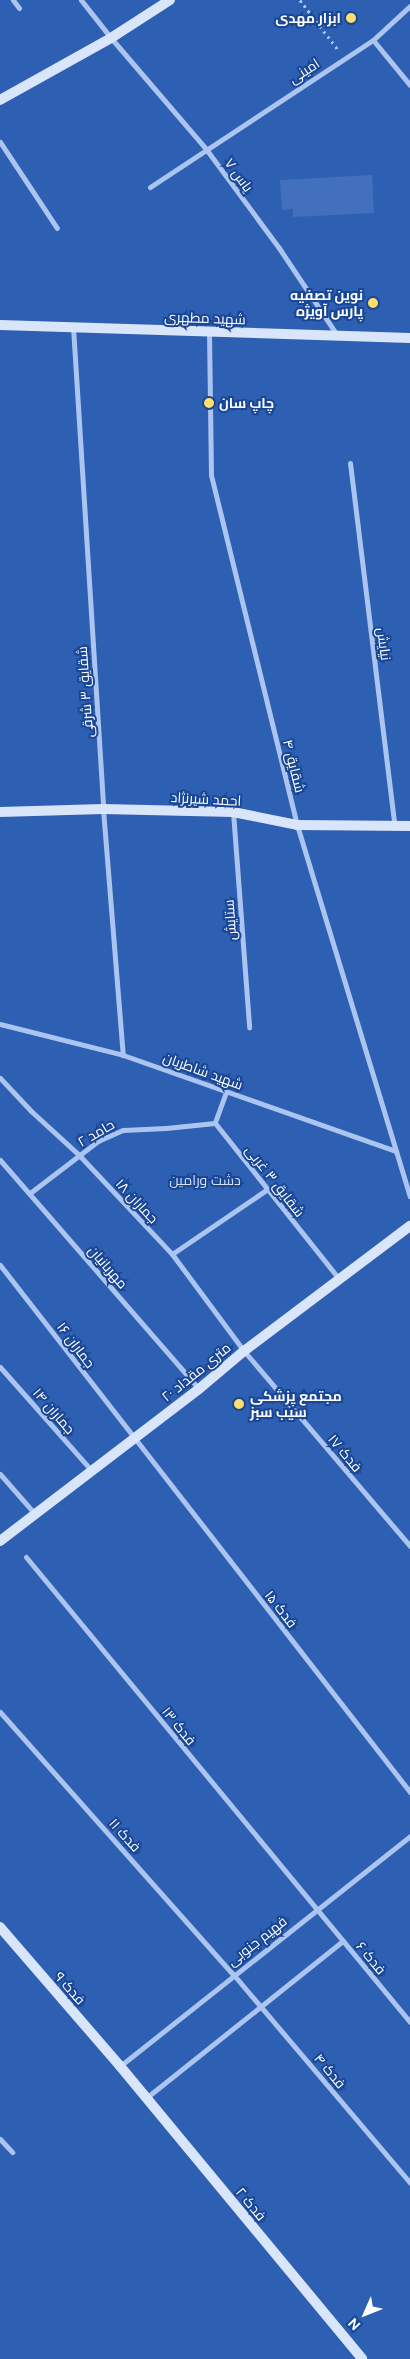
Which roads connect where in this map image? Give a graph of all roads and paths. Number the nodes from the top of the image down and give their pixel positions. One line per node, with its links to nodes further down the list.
1 (13, 0): 6 (street)
2 (81, 0): 7 (street, یاس ۷)
3 (170, 0): 7 (main road)
4 (300, 0): 9 (path)
5 (410, 6): 8 (street, امینی)
6 (19, 8)
7 (111, 38): 11 (main road); 13 (street, یاس ۷)
8 (373, 40): 9 (street, امینی); 10 (street)
9 (345, 58): 13 (street, امینی)
10 (410, 85)
11 (0, 100)
12 (0, 142): 15 (street)
13 (206, 149): 14 (street, امینی); 19 (street, یاس ۷)
14 (150, 187)
15 (57, 228)
16 (0, 325): 17 (main road, شهید مطهری)
17 (73, 328): 18 (main road, شهید مطهری); 22 (street, شقایق ۳ شرقی)
18 (209, 332): 19 (main road, شهید مطهری); 25 (street, شقایق ۴)
19 (338, 336): 20 (main road, شهید مطهری)
20 (410, 338)
21 (350, 463): 27 (street, نیایش)
22 (103, 809): 23 (main road, احمد شیرنژاد); 24 (main road, احمد شیرنژاد); 30 (street, شقایق ۳ شرقی)
23 (0, 812)
24 (233, 812): 25 (main road, احمد شیرنژاد); 29 (street, ستایش)
25 (297, 825): 27 (main road, احمد شیرنژاد); 34 (street, شقایق ۴)
26 (410, 826): 27 (main road, احمد شیرنژاد)
27 (395, 828)
28 (0, 1024): 30 (street, شهید شاطریان)
29 (250, 1027)
30 (123, 1055): 32 (street, شهید شاطریان)
31 (0, 1078): 35 (street, جماران ۱۸)
32 (226, 1092): 33 (street); 34 (street, شهید شاطریان)
33 (215, 1123): 35 (street, حامد ۲); 37 (street, شقایق ۳ غربی)
34 (396, 1151): 39 (street, شقایق ۴)
35 (79, 1155): 38 (street, حامد ۲); 41 (street, جماران ۱۸)
36 (0, 1160): 38 (street, مهربانیان)
37 (266, 1190): 41 (street); 43 (street, شقایق ۳ غربی)
38 (30, 1193): 46 (street, مهربانیان)
39 (410, 1196)
40 (410, 1226): 43 (main road, ۲۰ متری مقداد)
41 (172, 1254): 44 (street, جماران ۱۸)
42 (0, 1265): 47 (street, جماران ۱۶)
43 (339, 1279): 44 (main road, ۲۰ متری مقداد)
44 (244, 1351): 46 (main road, ۲۰ متری مقداد); 52 (street, فدک ۱۷)
45 (0, 1367): 48 (street, جماران ۱۴)
46 (199, 1389): 47 (main road, ۲۰ متری مقداد)
47 (134, 1439): 48 (main road, ۲۰ متری مقداد); 55 (street, فدک ۱۵)
48 (91, 1470): 50 (main road, ۲۰ متری مقداد)
49 (0, 1474): 50 (street)
50 (35, 1514): 51 (main road, ۲۰ متری مقداد)
51 (0, 1540)
52 (410, 1546)
53 (26, 1557): 57 (street, فدک ۱۳)
54 (0, 1712): 60 (street, فدک ۱۱)
55 (410, 1792)
56 (410, 1836): 57 (street, فهیم جنوبی)
57 (316, 1909): 59 (street, فدک ۶); 60 (street, فهیم جنوبی)
58 (0, 1927): 63 (main road, فدک ۹)
59 (343, 1941): 61 (street); 62 (street, فدک ۶)
60 (233, 1974): 61 (street, فدک ۴); 63 (street, فهیم جنوبی)
61 (260, 2005): 64 (street); 67 (street, فدک ۴)
62 (410, 2022)
63 (120, 2066): 64 (main road, فدک ۲)
64 (146, 2098): 68 (main road, فدک ۲)
65 (0, 2139): 66 (street)
66 (12, 2152)
67 (410, 2183)
68 (362, 2359)

